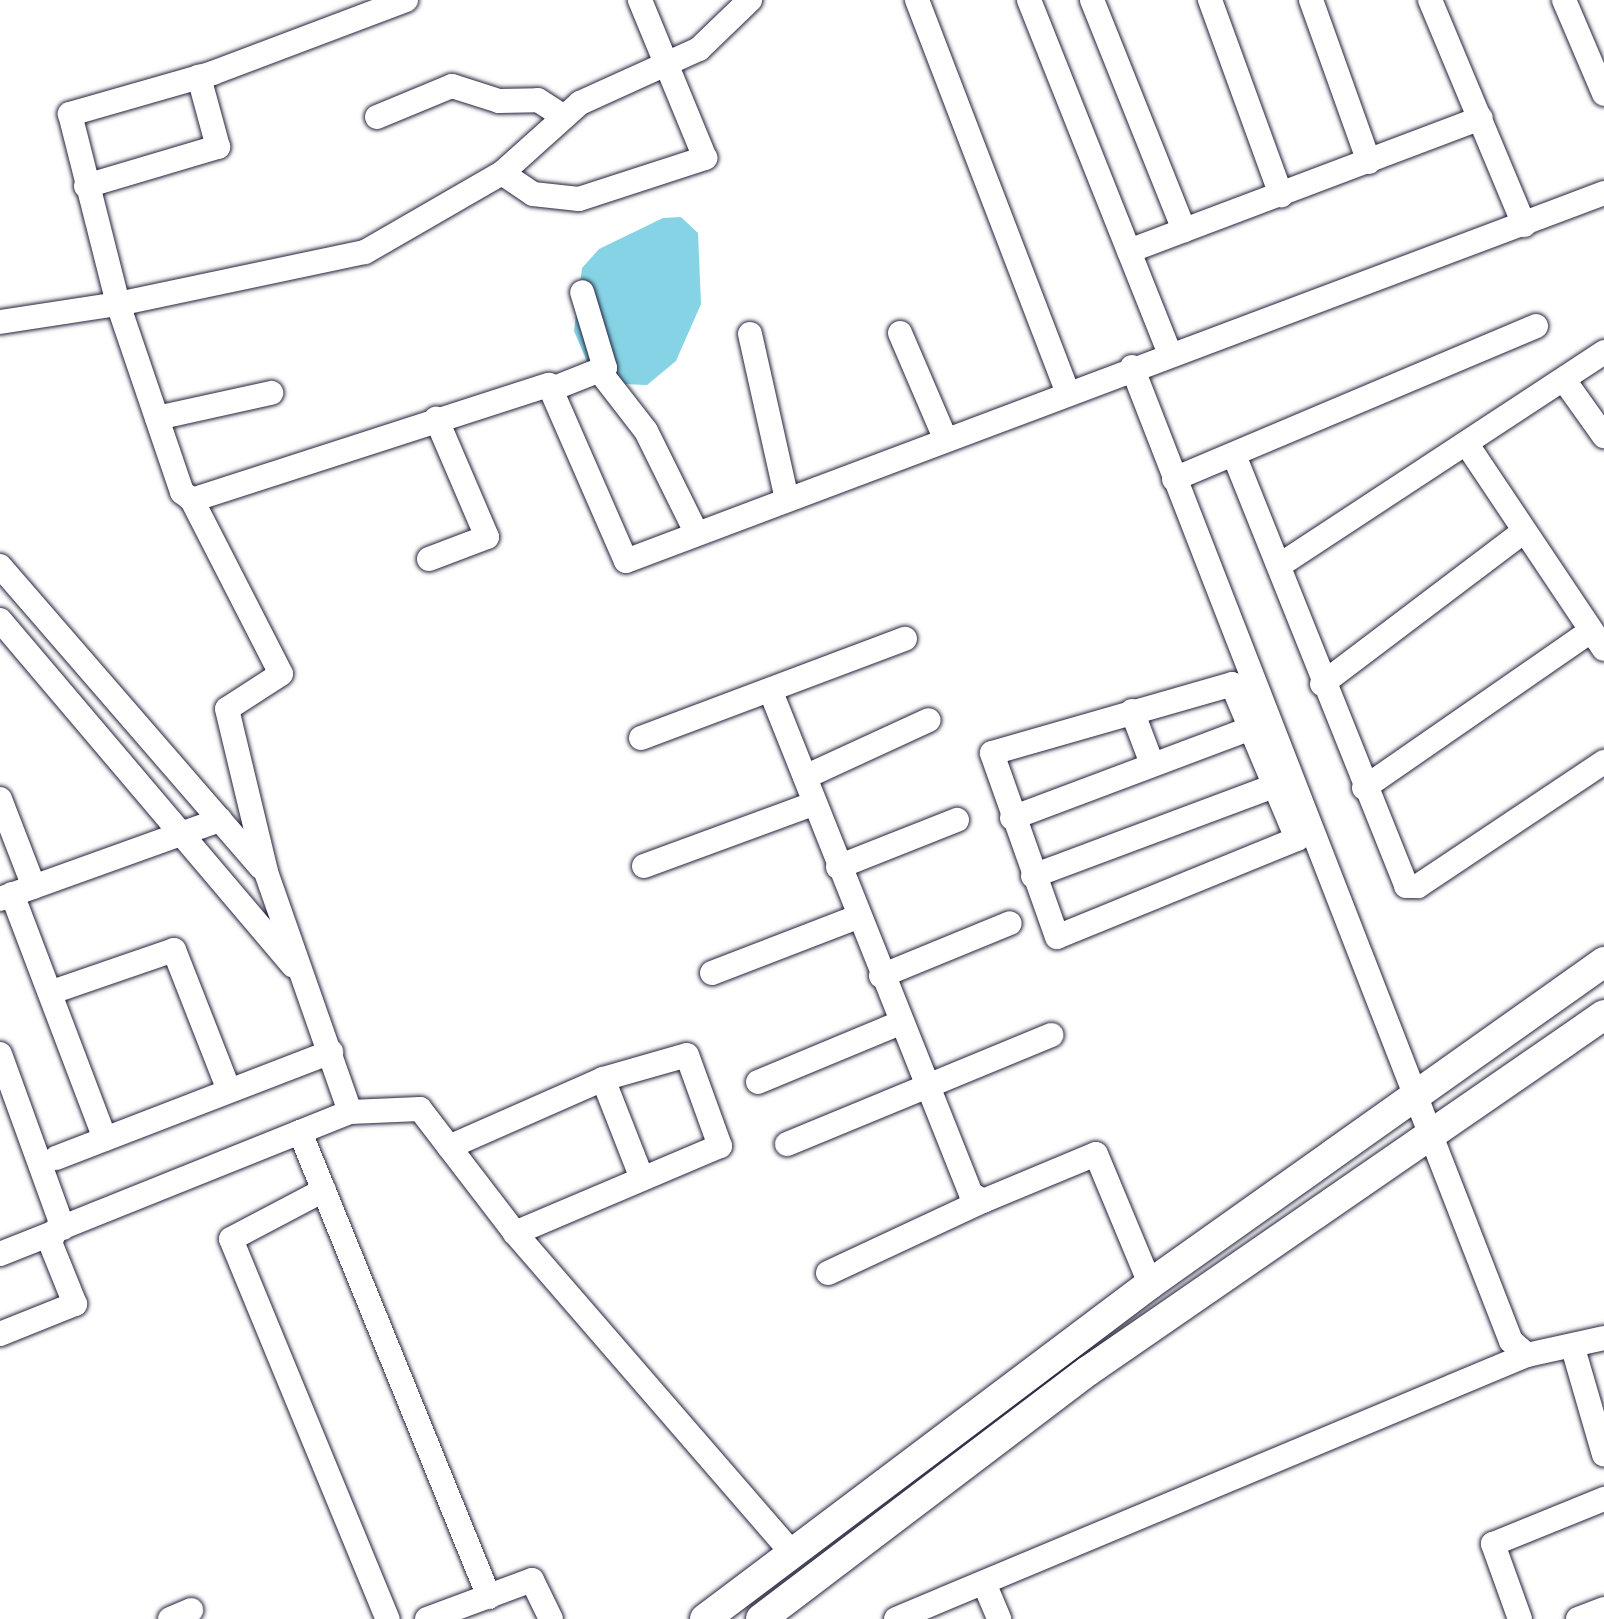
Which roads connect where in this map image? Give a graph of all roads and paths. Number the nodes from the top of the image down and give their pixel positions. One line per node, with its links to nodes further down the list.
1 (406, 0): 12 (street)
2 (640, 0): 11 (street)
3 (750, 0): 11 (street)
4 (917, 0): 37 (street)
5 (1029, 0): 24 (street)
6 (1092, 0): 23 (street)
7 (1210, 0): 21 (street)
8 (1311, 0): 17 (street)
9 (1430, 0): 16 (street)
10 (1564, 0): 13 (street)
11 (665, 66): 14 (street); 18 (street)
12 (199, 77): 19 (street); 19 (street)
13 (1604, 94)
14 (563, 116): 15 (street); 18 (street)
15 (377, 117)
16 (1481, 118): 17 (street); 22 (street)
17 (1369, 162): 21 (street)
18 (502, 173): 26 (street)
19 (86, 186): 26 (street)
20 (1604, 193): 22 (street)
21 (1281, 195): 23 (street)
22 (1524, 225): 32 (street)
23 (1184, 230): 24 (street)
24 (1129, 251): 32 (street)
25 (582, 292): 34 (street)
26 (118, 304): 27 (street); 39 (street)
27 (0, 322)
28 (1536, 326): 44 (street)
29 (900, 333): 42 (street)
30 (750, 334): 47 (street)
31 (1604, 352): 35 (street)
32 (1170, 355): 33 (street)
33 (1132, 367): 37 (street); 45 (street)
34 (601, 373): 36 (street); 49 (street)
35 (1564, 380): 41 (street); 43 (street)
36 (552, 389): 40 (street); 49 (street)
37 (1067, 390): 42 (street)
38 (271, 393): 39 (street)
39 (157, 418): 46 (street)
40 (436, 418): 46 (street); 50 (street)
41 (1604, 436)
42 (945, 438): 47 (street)
43 (1468, 446): 48 (street); 51 (street)
44 (1234, 455): 45 (street); 51 (street)
45 (1174, 479): 69 (street)
46 (192, 500): 76 (street)
47 (787, 500): 49 (street)
48 (1524, 531): 55 (street); 56 (street)
49 (696, 532)
50 (429, 559)
51 (1280, 565): 56 (street)
52 (0, 566): 71 (street)
53 (0, 620): 73 (street)
54 (905, 639): 57 (street)
55 (1598, 640): 66 (street)
56 (1322, 684): 66 (street)
57 (771, 692): 61 (street); 64 (street)
58 (1132, 711): 60 (street); 63 (street); 70 (street)
59 (929, 720): 64 (street)
60 (1254, 727): 63 (street); 65 (street)
61 (641, 738)
62 (1604, 762): 66 (street)
63 (1152, 764): 70 (street)
64 (805, 777): 68 (street)
65 (1277, 785): 69 (street); 77 (street)
66 (1364, 788)
67 (0, 799): 78 (street)
68 (815, 803): 74 (street); 75 (street)
69 (1295, 807): 77 (street); 95 (street)
70 (1012, 818): 77 (street)
71 (220, 820): 73 (street); 76 (street)
72 (957, 820): 75 (street)
73 (181, 833): 78 (street); 84 (street)
74 (644, 866)
75 (838, 867): 79 (street)
76 (266, 872): 84 (street)
77 (1033, 876)
78 (15, 893): 85 (street)
79 (857, 917): 82 (street); 83 (street)
80 (1010, 923): 83 (street)
81 (1604, 962): 95 (main road)
82 (712, 973)
83 (881, 976): 87 (street)
84 (305, 979): 89 (street)
85 (52, 992): 94 (street); 99 (street)
86 (1604, 1015): 98 (main road)
87 (900, 1023): 92 (street); 93 (street)
88 (1051, 1035): 93 (street)
89 (331, 1052): 94 (street); 96 (street)
90 (0, 1054): 106 (street)
91 (603, 1079): 101 (street); 103 (street); 103 (street)
92 (758, 1082)
93 (926, 1088): 100 (street); 105 (street)
94 (229, 1090): 99 (street)
95 (1413, 1093): 98 (street); 110 (main road)
96 (350, 1112): 97 (street); 101 (street)
97 (300, 1132): 104 (street); 106 (street)
98 (1433, 1135): 114 (street); 125 (main road)
99 (105, 1139): 102 (street)
100 (787, 1144)
101 (449, 1147): 107 (street)
102 (56, 1158)
103 (641, 1176): 107 (street)
104 (324, 1190): 119 (street); 121 (street)
105 (980, 1202): 109 (street); 110 (street)
106 (58, 1230): 108 (street); 111 (street)
107 (515, 1233): 117 (street)
108 (0, 1254)
109 (828, 1273)
110 (1150, 1284): 117 (main road)
111 (0, 1334)
112 (1604, 1338): 113 (street)
113 (1573, 1348): 114 (street); 115 (street)
114 (1527, 1355): 118 (street)
115 (1604, 1455)
116 (1604, 1499): 128 (street)
117 (793, 1554): 124 (main road)
118 (984, 1583): 126 (street); 127 (street)
119 (489, 1597): 122 (street); 123 (street)
120 (1604, 1609): 129 (street)
121 (388, 1619)
122 (427, 1619)
123 (551, 1619)
124 (705, 1619)
125 (761, 1619)
126 (896, 1619)
127 (999, 1619)
128 (1520, 1619)
129 (1578, 1619)

